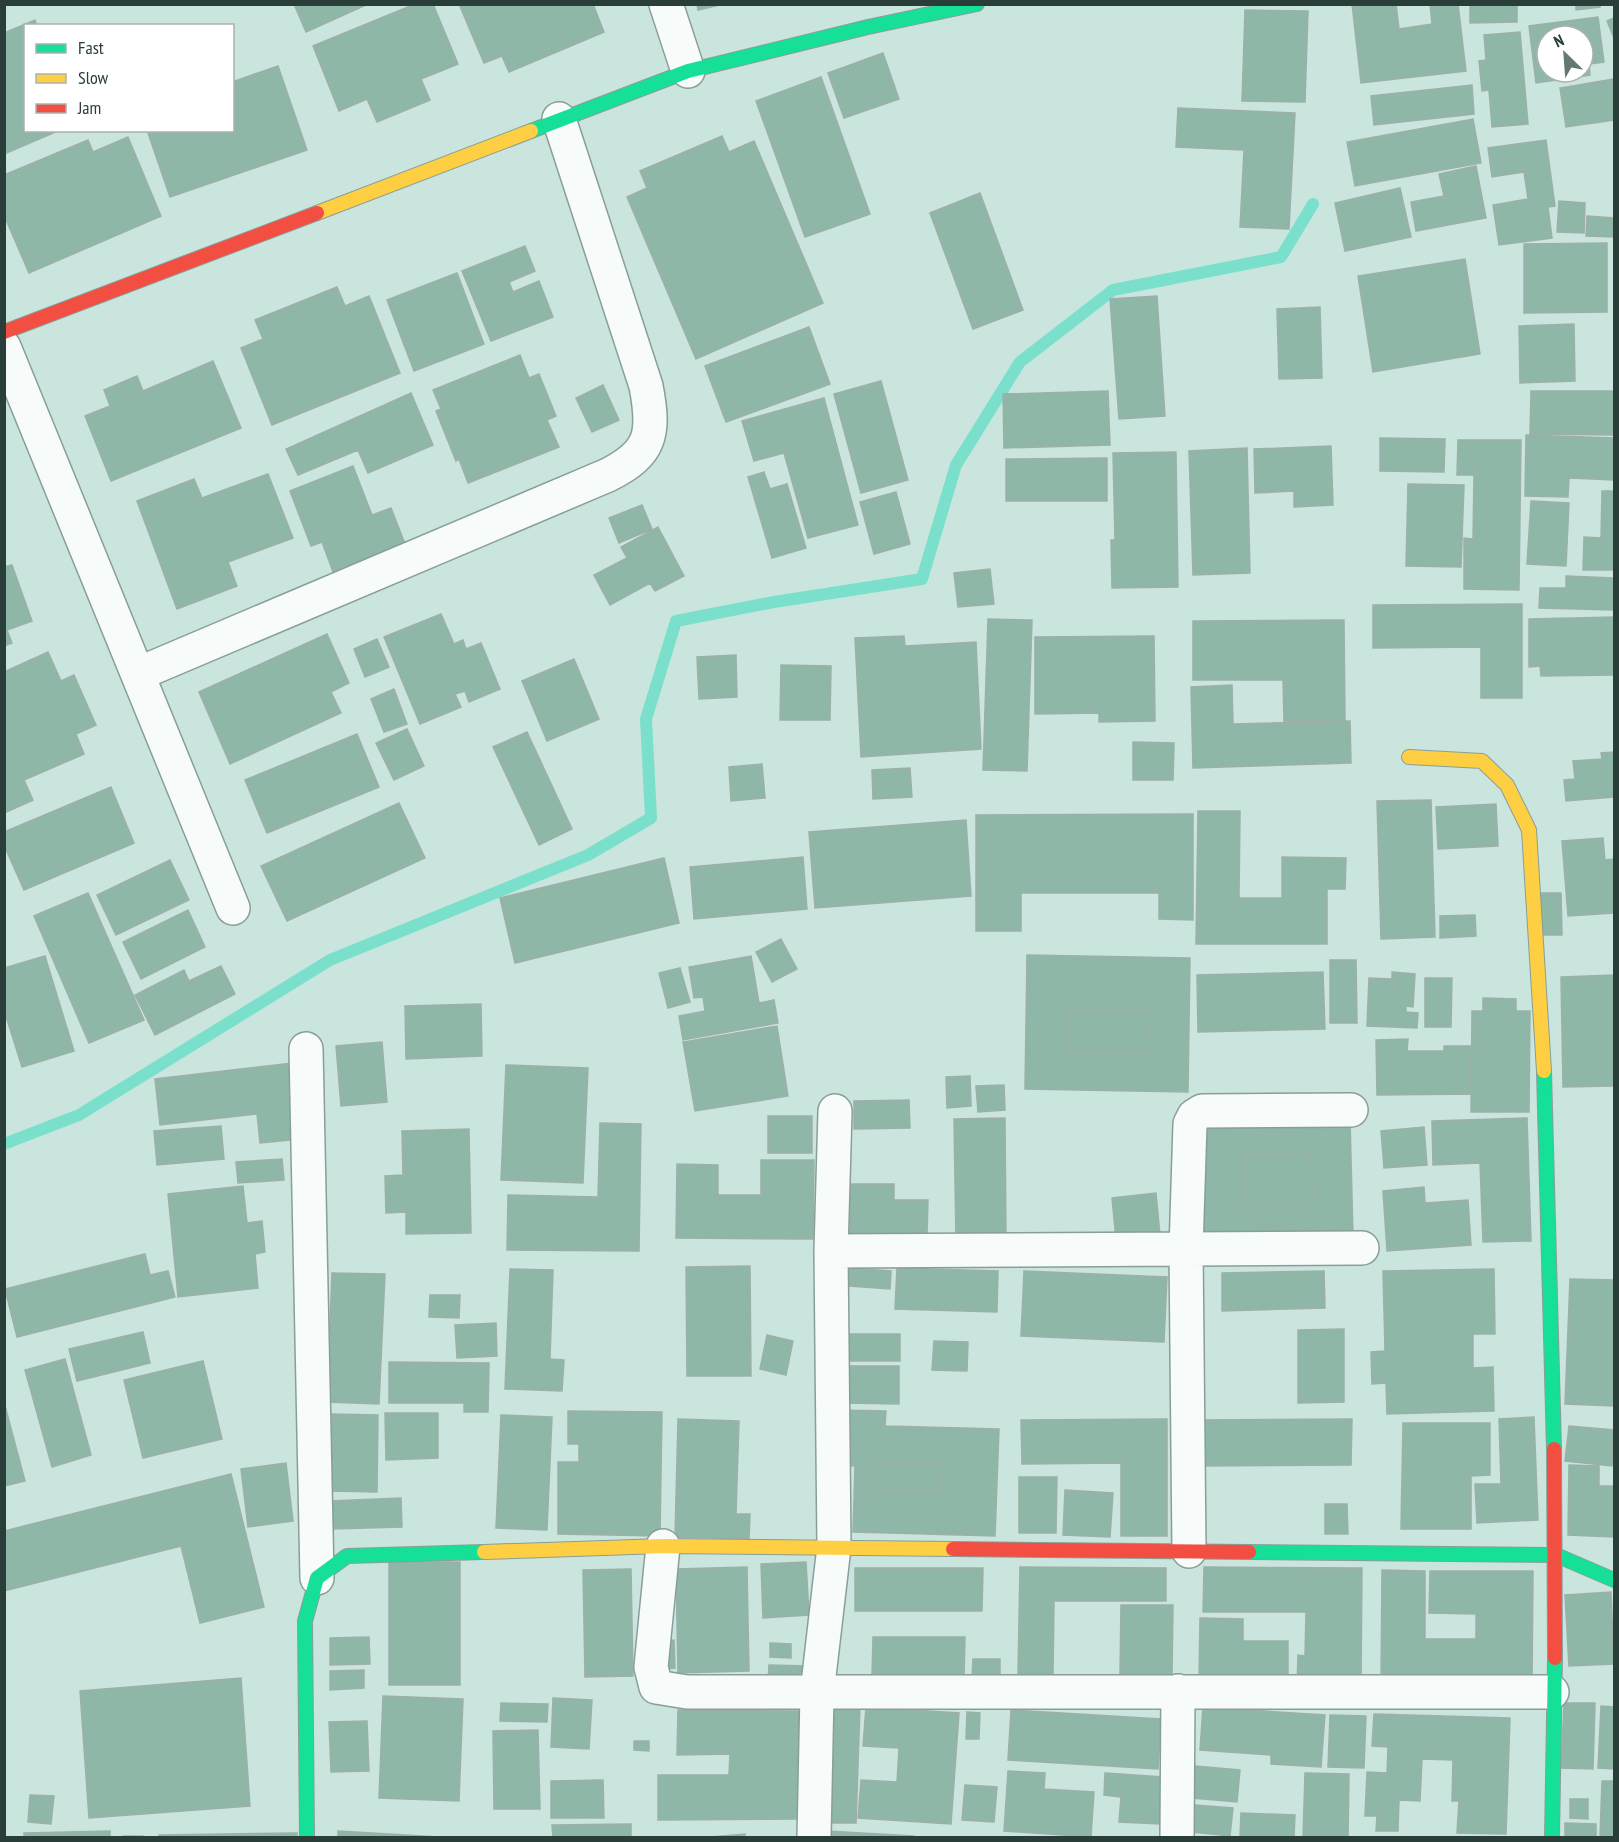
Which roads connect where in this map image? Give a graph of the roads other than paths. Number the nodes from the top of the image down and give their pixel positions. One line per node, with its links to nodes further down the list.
1 (666, 4): 3 (street)
2 (977, 4): 3 (street)
3 (688, 71): 4 (street)
4 (559, 119): 5 (street); 7 (street)
5 (4, 332)
6 (4, 347): 7 (street)
7 (138, 674): 9 (street)
8 (1409, 757): 19 (street)
9 (233, 908)
10 (306, 1049): 20 (street)
11 (1351, 1110): 14 (street)
12 (836, 1112): 15 (street)
13 (1362, 1248): 14 (street)
14 (1186, 1249): 15 (street); 18 (street)
15 (831, 1251): 17 (street)
16 (663, 1546): 17 (street); 20 (street); 24 (street)
17 (834, 1547): 18 (street); 24 (street)
18 (1189, 1551): 19 (street)
19 (1556, 1556): 21 (street); 23 (street)
20 (317, 1578): 25 (street)
21 (1614, 1580)
22 (1178, 1691): 23 (street); 24 (street); 27 (street)
23 (1552, 1692): 28 (street)
24 (817, 1693): 26 (street)
25 (307, 1838)
26 (814, 1838)
27 (1177, 1838)
28 (1552, 1838)

